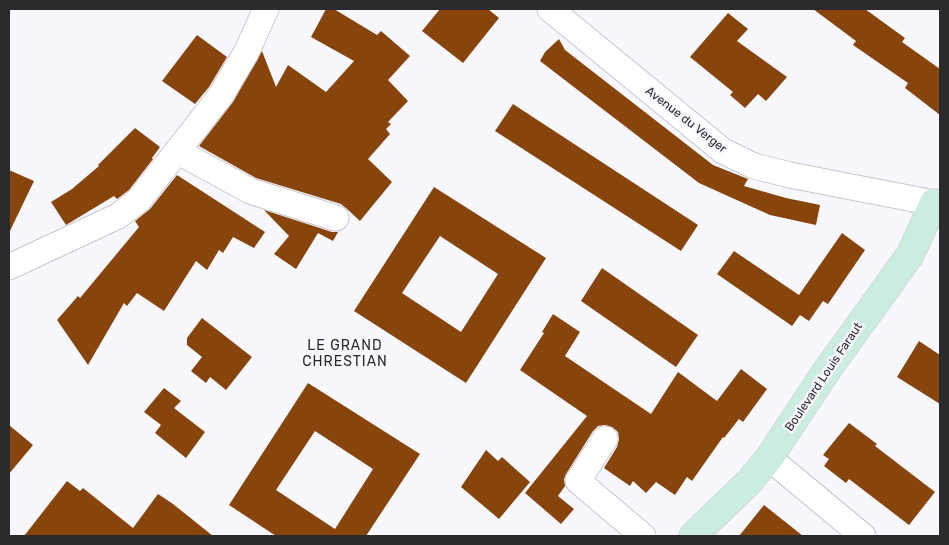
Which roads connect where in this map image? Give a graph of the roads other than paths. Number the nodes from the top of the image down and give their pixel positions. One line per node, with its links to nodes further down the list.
1 (266, 9): 3 (street)
2 (550, 9): 4 (street, Avenue du Verger)
3 (177, 151): 5 (street); 6 (street)
4 (938, 204): 8 (street, Boulevard Louis Faraut)
5 (336, 218)
6 (9, 267)
7 (605, 439): 9 (street)
8 (769, 458): 10 (street, Boulevard Louis Faraut); 11 (street)
9 (643, 536)
10 (693, 536)
11 (863, 536)

